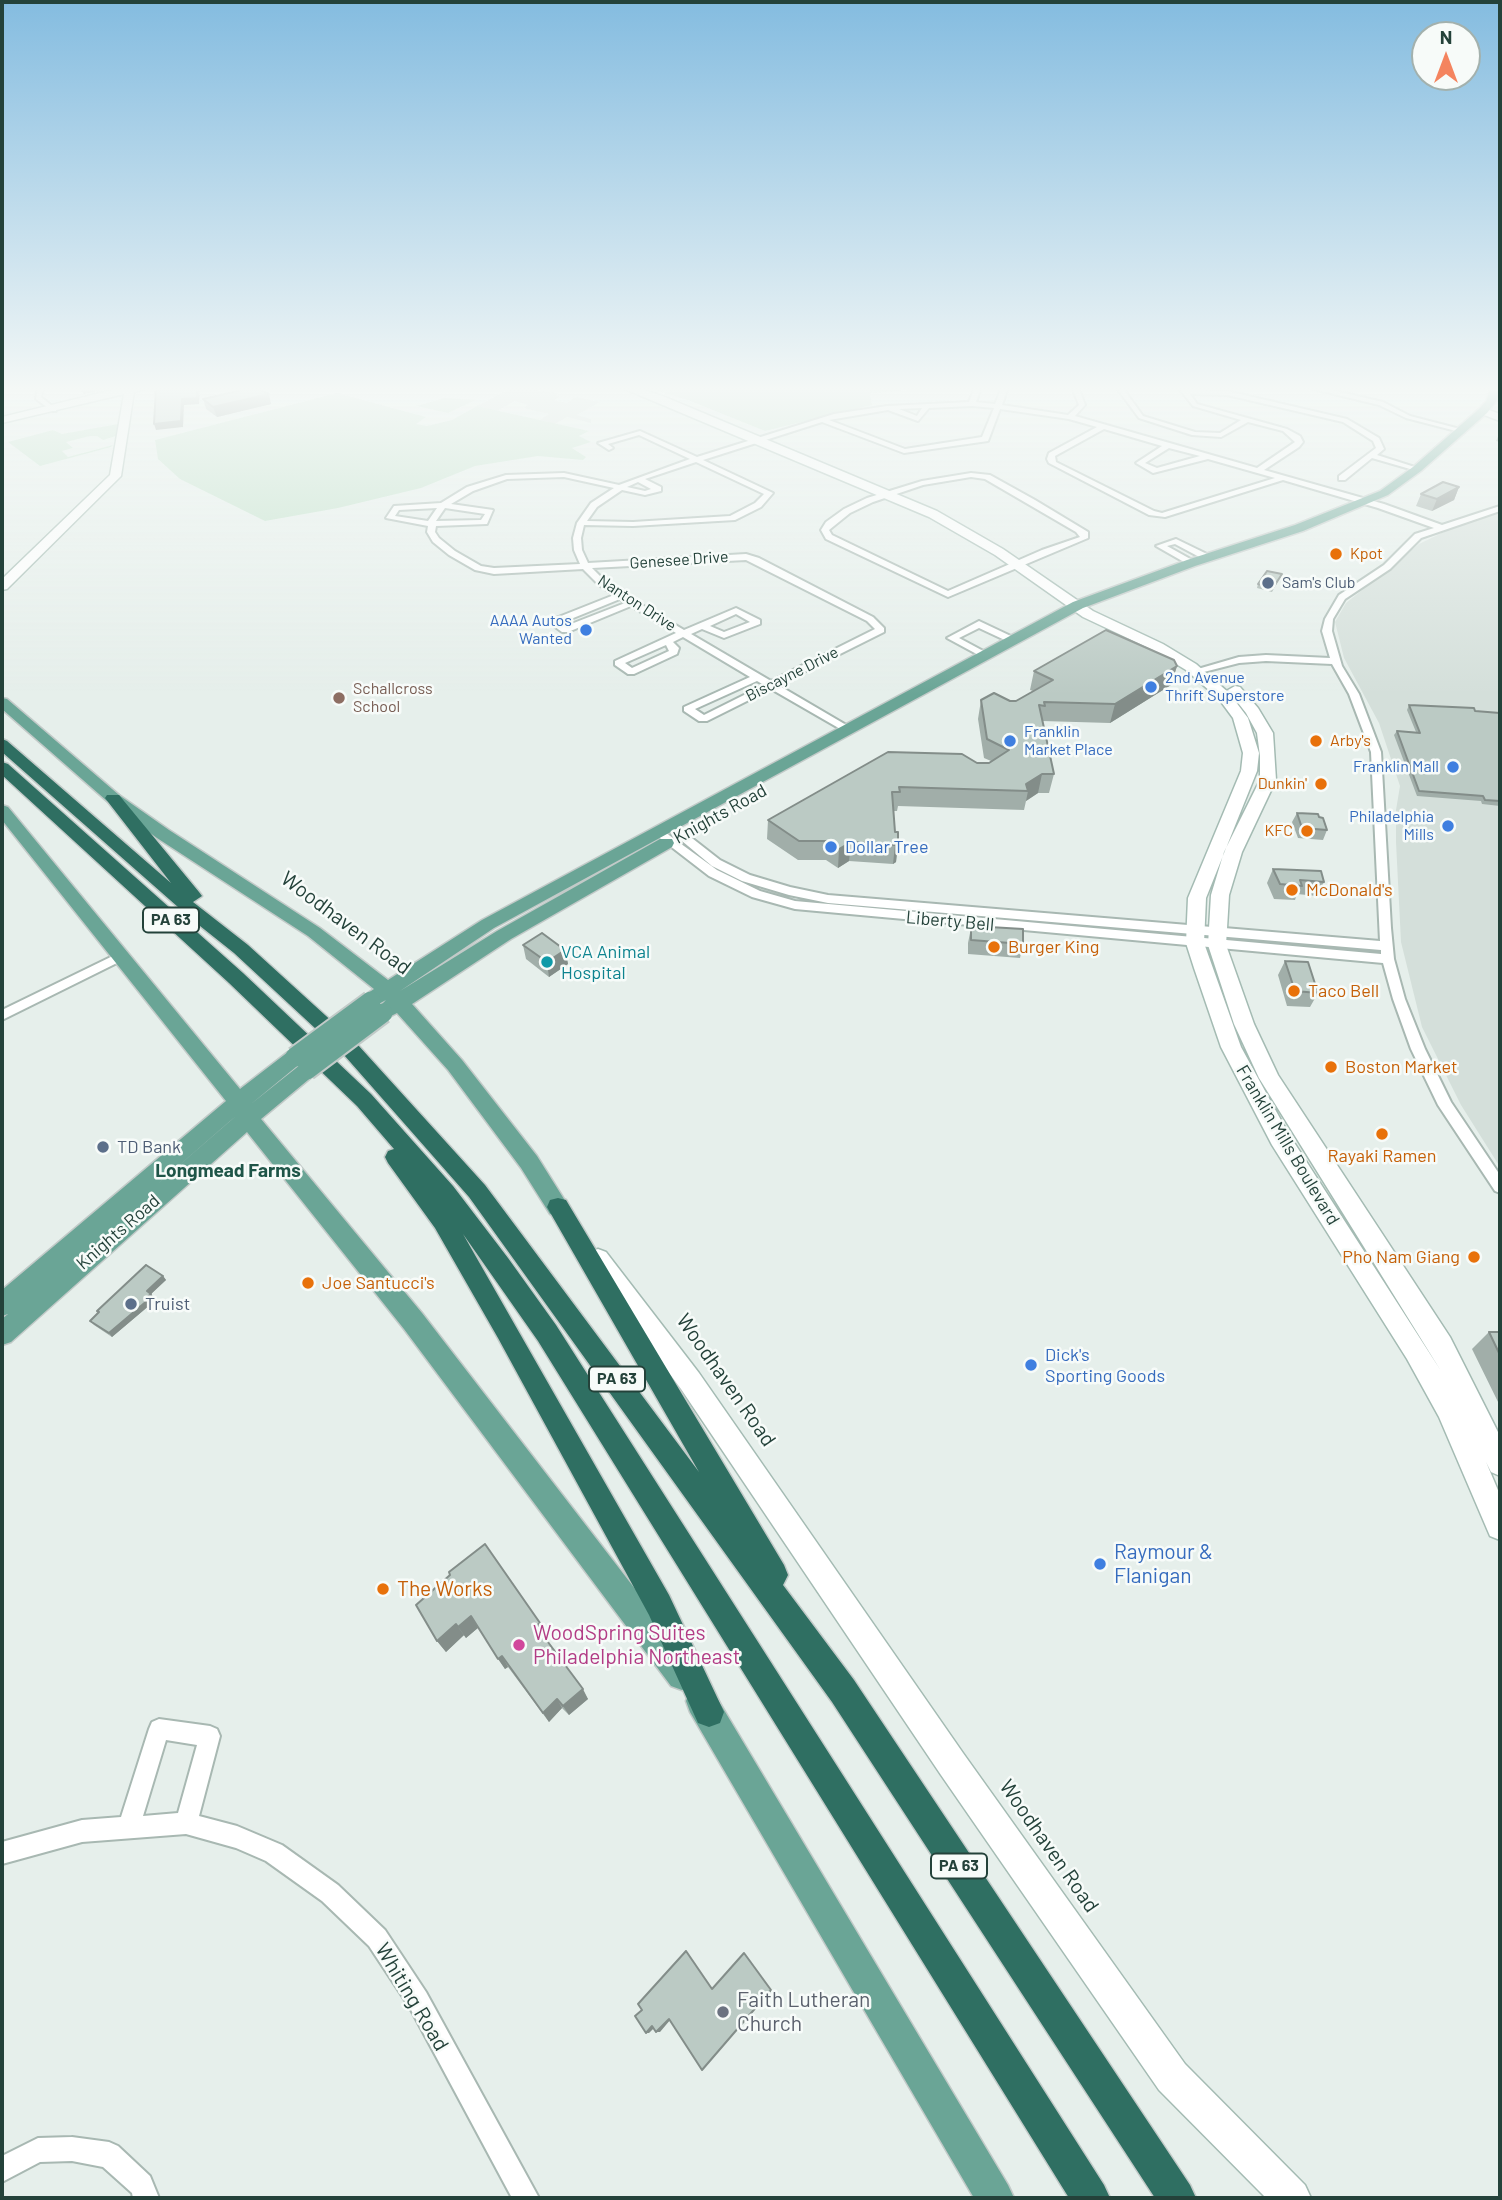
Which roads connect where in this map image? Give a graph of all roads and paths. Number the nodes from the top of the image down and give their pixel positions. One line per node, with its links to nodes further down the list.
1 (101, 490): 27 (street)
2 (469, 490): 16 (street)
3 (616, 490): 19 (street)
4 (631, 490): 5 (street)
5 (656, 490)
6 (762, 490): 19 (street)
7 (874, 490): 15 (street, Franklin Mills Boulevard)
8 (902, 490): 15 (street)
9 (1008, 490): 24 (street)
10 (1105, 490): 11 (street)
11 (1246, 490)
12 (1318, 490): 17 (street)
13 (1388, 490): 17 (main road, Knights Road)
14 (1409, 490): 17 (main road, Knights Road)
15 (888, 493): 24 (street, Franklin Mills Boulevard); 24 (street)
16 (443, 505): 20 (street); 20 (street); 20 (street)
17 (1373, 506): 21 (street); 22 (main road, Knights Road); 25 (main road, Knights Road)
18 (1500, 508): 21 (street)
19 (581, 523): 26 (street, Nanton Drive)
20 (430, 524): 26 (street, Genesee Drive)
21 (1436, 528): 37 (street)
22 (1208, 558): 23 (main road, Knights Road); 23 (street); 25 (main road)
23 (1191, 563): 30 (main road, Knights Road)
24 (1017, 564): 30 (street, Franklin Mills Boulevard)
25 (1221, 565): 30 (main road, Knights Road)
26 (585, 566): 28 (street, Nanton Drive); 32 (street, Genesee Drive)
27 (2, 586)
28 (621, 595): 29 (street, Nanton Drive); 29 (street)
29 (632, 603): 33 (street, Nanton Drive)
30 (1088, 610): 34 (main road, Knights Road); 38 (street, Franklin Mills Boulevard); 47 (main road, Knights Road)
31 (702, 626): 31 (street); 33 (street)
32 (878, 631): 40 (street, Biscayne Drive)
33 (684, 633): 35 (street); 39 (street, Nanton Drive)
34 (1012, 640): 36 (main road, Knights Road); 36 (street)
35 (667, 641): 35 (street)
36 (984, 655): 42 (main road, Knights Road)
37 (1336, 664): 38 (street); 50 (street)
38 (1206, 673): 48 (street, Franklin Mills Boulevard)
39 (757, 677): 40 (street, Nanton Drive); 40 (street, Biscayne Drive)
40 (771, 684): 42 (street, Nanton Drive)
41 (2, 702): 45 (main road, Woodhaven Road)
42 (849, 732): 47 (main road, Knights Road)
43 (2, 744): 49 (highway, PA 63)
44 (2, 767): 54 (highway, PA 63)
45 (113, 798): 49 (highway); 52 (main road, Woodhaven Road)
46 (2, 810): 51 (main road)
47 (670, 833): 48 (street, Liberty Bell); 52 (main road, Knights Road)
48 (1206, 938): 50 (street, Liberty Bell); 61 (street, Franklin Mills Boulevard); 62 (street, Franklin Mills Boulevard)
49 (242, 949): 63 (highway, PA 63)
50 (1388, 952): 56 (street)
51 (121, 956): 53 (street); 55 (main road)
52 (385, 1002): 55 (main road, Knights Road, bridge); 58 (main road, Woodhaven Road)
53 (2, 1015)
54 (337, 1076): 64 (highway); 72 (highway, PA 63)
55 (243, 1110): 57 (main road, Knights Road); 64 (main road)
56 (1500, 1187)
57 (138, 1201): 59 (main road, Knights Road); 60 (main road, Knights Road)
58 (558, 1208): 63 (highway); 74 (street, Woodhaven Road)
59 (2, 1305)
60 (2, 1334)
61 (1500, 1463)
62 (1500, 1526)
63 (844, 1691): 73 (highway, PA 63)
64 (709, 1712): 71 (main road)
65 (186, 1823): 66 (street, Whiting Road); 66 (street); 70 (street, Whiting Road)
66 (129, 1826): 67 (street, Whiting Road)
67 (2, 1853)
68 (2, 2170): 69 (street)
69 (146, 2198)
70 (526, 2198)
71 (995, 2198)
72 (1091, 2198)
73 (1177, 2198)
74 (1292, 2198)

